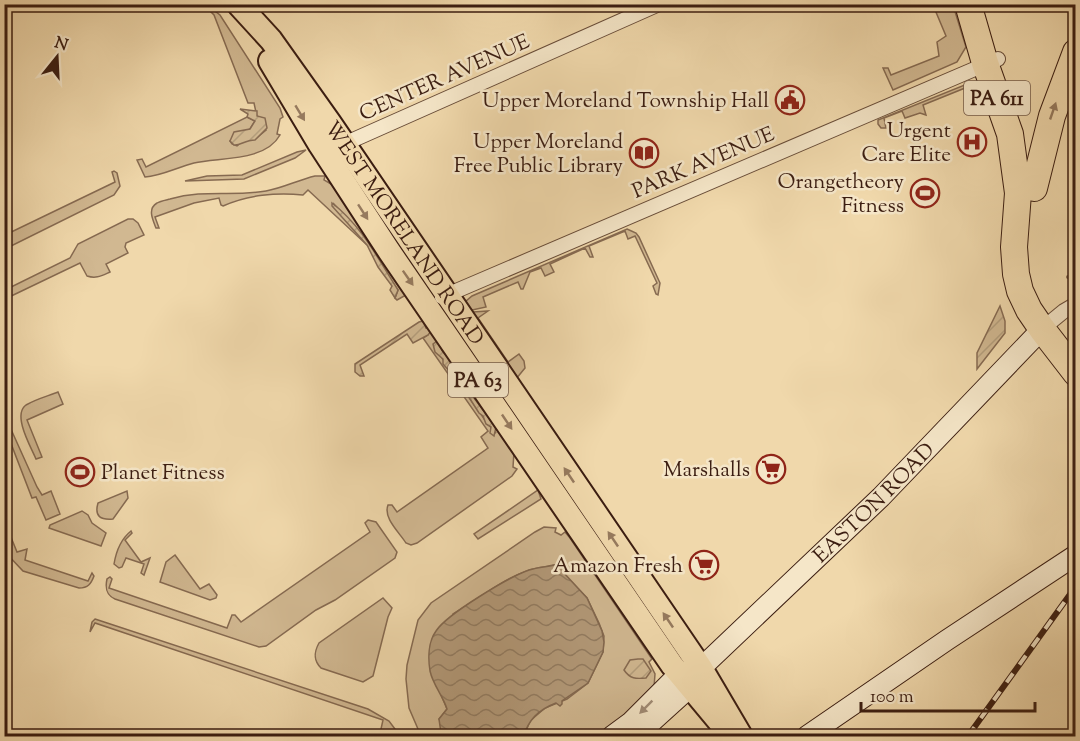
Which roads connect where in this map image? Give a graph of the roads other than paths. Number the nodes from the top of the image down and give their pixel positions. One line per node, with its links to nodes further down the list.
1 (968, 4): 6 (highway, PA 611)
2 (976, 4): 6 (highway, PA 611)
3 (239, 5): 7 (main road, WEST MORELAND ROAD / PA 63); 9 (main road, WEST MORELAND ROAD / PA 63, one-way to 9)
4 (651, 6): 7 (street, CENTER AVENUE)
5 (1076, 52): 8 (highway, one-way to 5)
6 (991, 61): 8 (highway, PA 611); 9 (street, PARK AVENUE); 11 (highway, PA 611)
7 (344, 144): 9 (main road, WEST MORELAND ROAD / PA 63)
8 (1034, 188): 11 (highway, PA 611)
9 (436, 299): 14 (main road, WEST MORELAND ROAD / PA 63)
10 (1076, 304): 11 (street)
11 (1042, 329): 12 (highway, PA 611); 14 (main road, EASTON ROAD)
12 (1076, 373)
13 (1076, 555): 19 (main road)
14 (690, 676): 15 (main road, EASTON ROAD, one-way to 15); 16 (main road, EASTON ROAD); 17 (main road, WEST MORELAND ROAD / PA 63); 18 (main road, WEST MORELAND ROAD / PA 63)
15 (612, 736)
16 (636, 736)
17 (732, 736)
18 (741, 736)
19 (807, 736)

